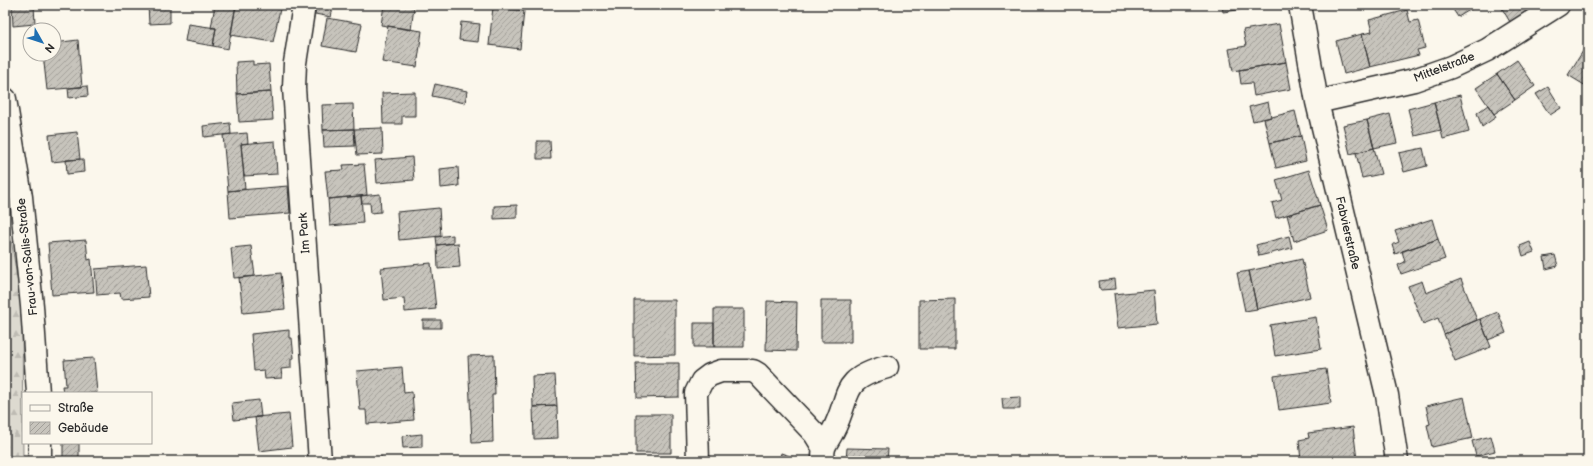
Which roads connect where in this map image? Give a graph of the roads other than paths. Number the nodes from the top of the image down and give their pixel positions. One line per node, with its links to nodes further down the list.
1 (304, 5): 11 (street, Im Park)
2 (1300, 5): 5 (street, Fabvierstraße)
3 (1558, 5): 5 (street, Mittelstraße)
4 (5, 99): 7 (street, Frau-von-Salis-Straße)
5 (1317, 102): 13 (street, Fabvierstraße)
6 (887, 367): 9 (street)
7 (38, 392)
8 (40, 444): 10 (street)
9 (823, 454): 12 (street)
10 (40, 461)
11 (320, 461)
12 (698, 461)
13 (1397, 461)

